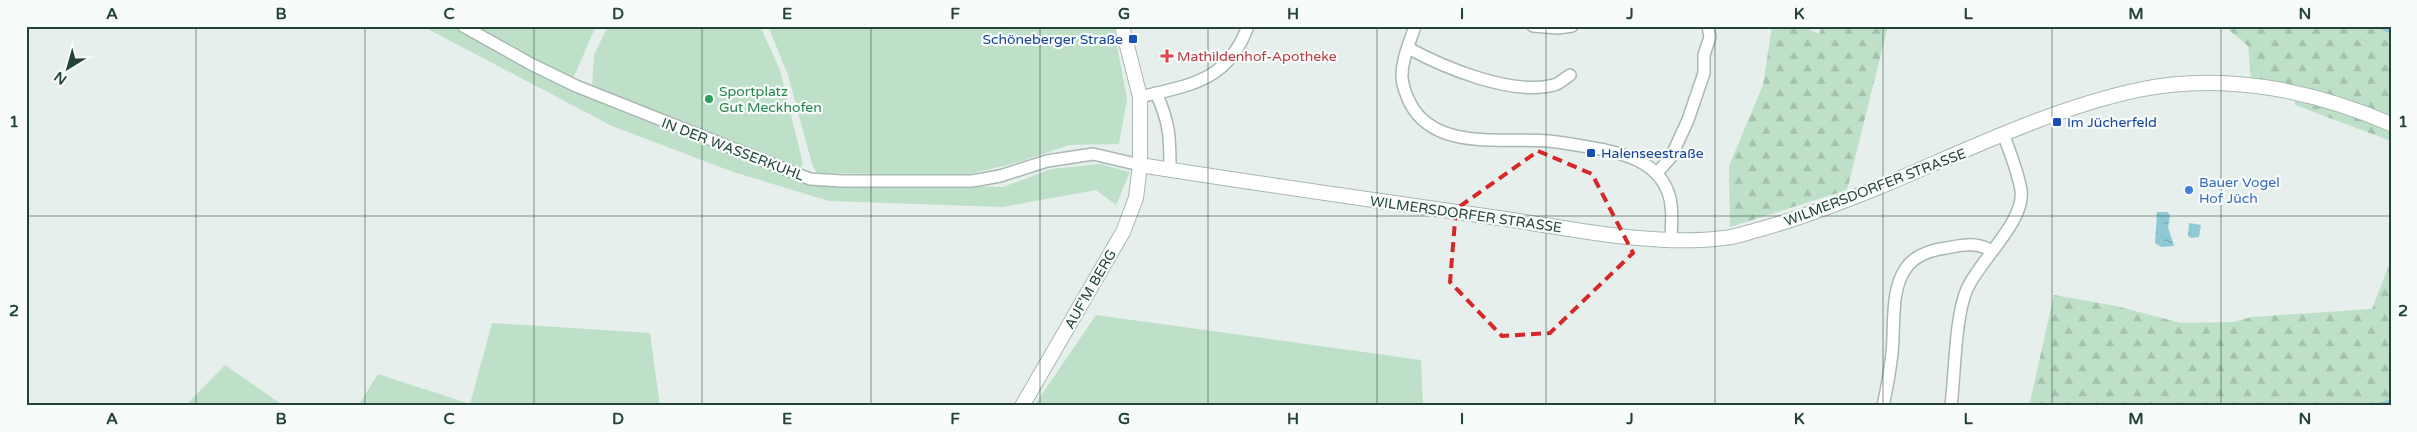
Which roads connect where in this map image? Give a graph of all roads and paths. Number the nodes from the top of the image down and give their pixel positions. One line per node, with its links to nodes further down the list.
1 (463, 26): 14 (street, IN DER WASSERKUHL)
2 (1122, 26): 11 (street, AUF'M BERG)
3 (1248, 26): 10 (street)
4 (1414, 26): 8 (street)
5 (1533, 26): 6 (street)
6 (1572, 26)
7 (1708, 26): 16 (street)
8 (1408, 48): 9 (street); 16 (street)
9 (1570, 75)
10 (1156, 94): 11 (street); 15 (street)
11 (1140, 98): 14 (street, AUF'M BERG)
12 (2391, 124): 13 (street, WILMERSDORFER STRASSE)
13 (2004, 136): 17 (street, WILMERSDORFER STRASSE); 18 (street)
14 (1140, 164): 15 (street, WILMERSDORFER STRASSE); 19 (street, AUF'M BERG)
15 (1170, 170): 17 (street, WILMERSDORFER STRASSE)
16 (1657, 173): 17 (street)
17 (1671, 242)
18 (1990, 250): 20 (street); 21 (street)
19 (1022, 406)
20 (1883, 406)
21 (1951, 406)

